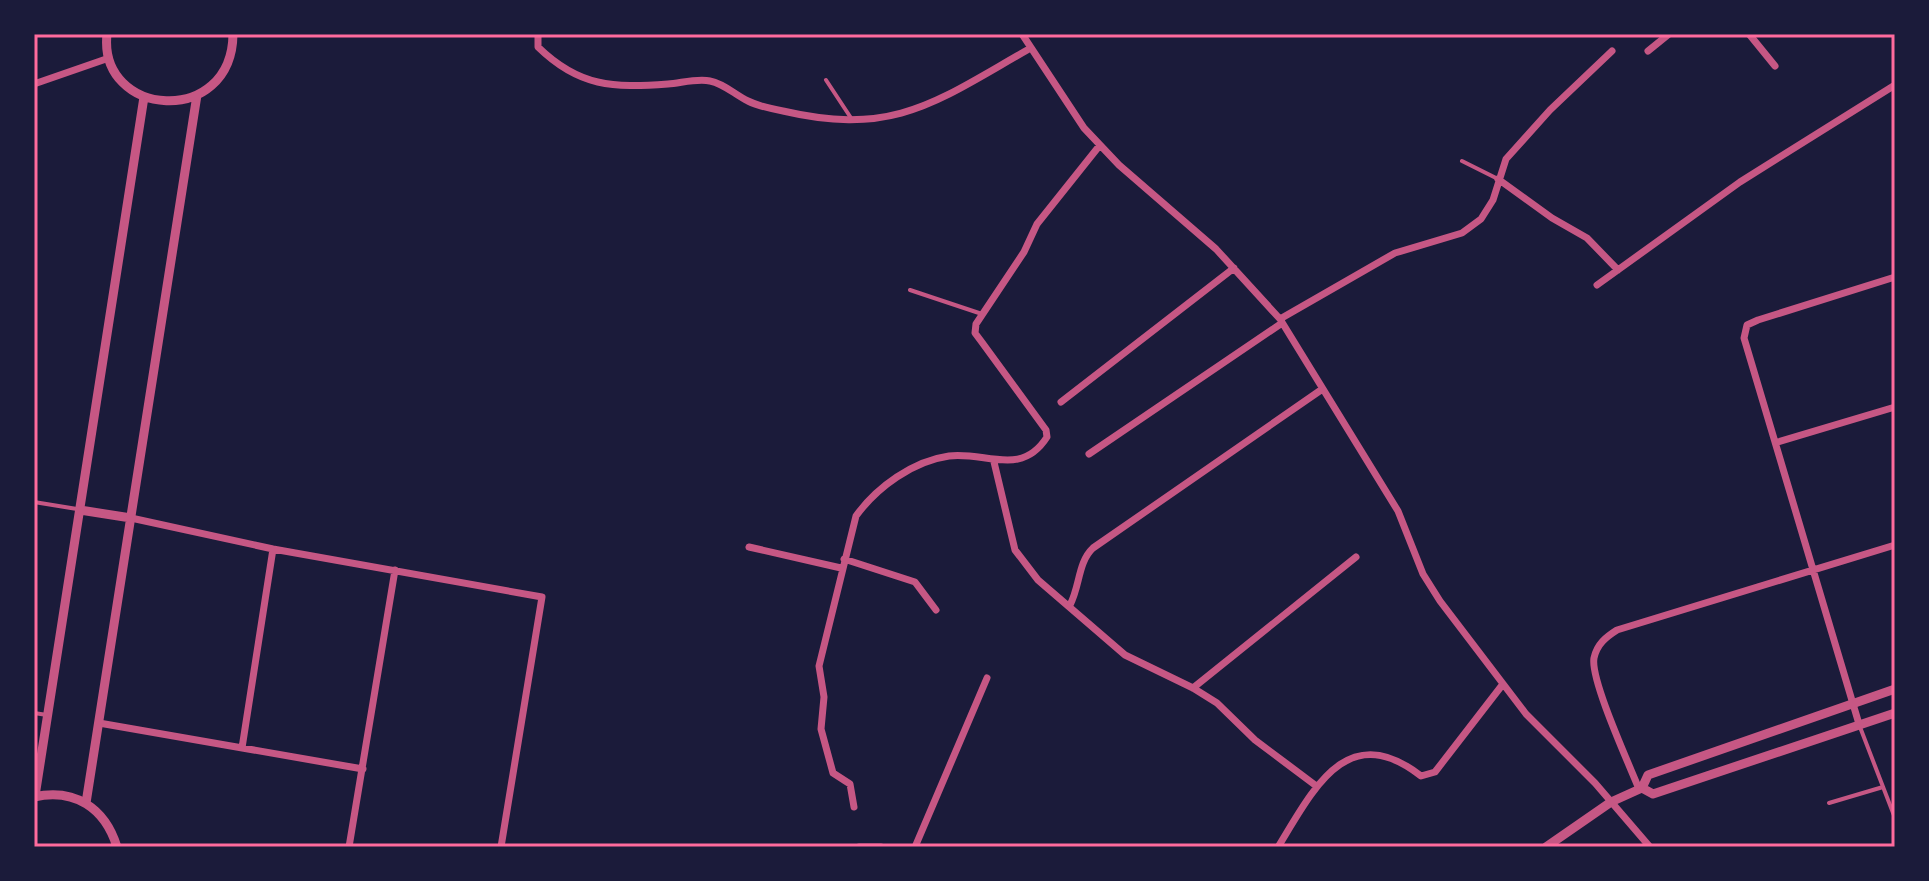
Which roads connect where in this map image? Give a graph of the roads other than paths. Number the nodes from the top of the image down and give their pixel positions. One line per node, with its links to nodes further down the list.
1 (107, 34): 10 (street)
2 (233, 34): 15 (street)
3 (538, 34): 17 (street)
4 (1022, 34): 7 (street)
5 (1669, 34): 9 (street)
6 (1749, 34): 11 (street)
7 (1029, 49): 17 (street); 18 (street)
8 (1612, 51): 20 (street)
9 (1648, 51)
10 (109, 58): 13 (street); 16 (street)
11 (1775, 66)
12 (826, 80): 17 (lane)
13 (34, 84)
14 (1895, 85): 22 (street)
15 (197, 95): 16 (street); 36 (street)
16 (144, 97): 35 (street)
17 (852, 120)
18 (1100, 145): 21 (street); 26 (street)
19 (1462, 161): 20 (lane)
20 (1498, 179): 22 (street); 27 (street)
21 (1234, 268): 27 (street); 29 (street)
22 (1618, 270): 24 (street)
23 (1895, 277): 31 (street)
24 (1597, 285)
25 (910, 290): 26 (lane)
26 (982, 314): 33 (street)
27 (1281, 321): 28 (street); 32 (street)
28 (1321, 390): 44 (street); 47 (street)
29 (1061, 402)
30 (1895, 407): 31 (street)
31 (1778, 442): 43 (street)
32 (1089, 454)
33 (994, 462): 41 (street); 44 (street)
34 (34, 502): 35 (lane)
35 (80, 510): 36 (street); 53 (street)
36 (131, 518): 39 (street); 54 (street)
37 (1895, 545): 43 (street)
38 (749, 547): 41 (street)
39 (273, 549): 42 (street); 56 (street)
40 (1356, 557): 48 (street)
41 (842, 564): 45 (street); 65 (street)
42 (395, 570): 57 (street); 69 (street)
43 (1813, 572): 50 (street); 60 (street)
44 (1070, 605): 48 (street)
45 (936, 610)
46 (987, 678): 72 (street)
47 (1503, 684): 58 (street); 62 (street)
48 (1193, 688): 58 (street)
49 (1895, 689): 50 (street)
50 (1853, 702): 55 (street); 60 (street)
51 (34, 713): 53 (lane)
52 (1895, 713): 55 (street)
53 (48, 715): 61 (street)
54 (99, 723): 56 (street); 63 (street)
55 (1859, 724): 59 (lane); 60 (street)
56 (242, 748): 57 (street)
57 (363, 769): 68 (street)
58 (1315, 785): 73 (street)
59 (1883, 787): 64 (lane); 66 (lane)
60 (1641, 788): 62 (street)
61 (34, 796): 63 (street)
62 (1611, 802): 74 (street); 75 (street)
63 (86, 803): 67 (street)
64 (1829, 803)
65 (854, 807)
66 (1895, 818)
67 (117, 847)
68 (349, 847)
69 (501, 847)
70 (859, 847): 71 (street)
71 (881, 847)
72 (915, 847)
73 (1278, 847)
74 (1546, 847)
75 (1650, 847)

